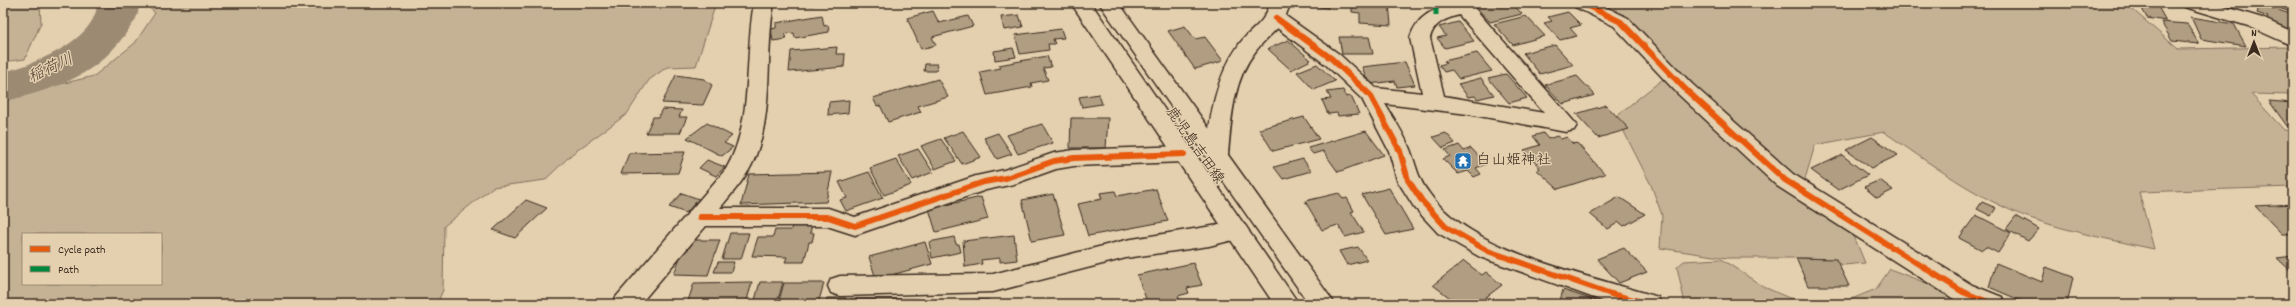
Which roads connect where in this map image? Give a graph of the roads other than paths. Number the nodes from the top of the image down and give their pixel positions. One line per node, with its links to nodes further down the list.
1 (764, 3): 13 (street)
2 (1081, 3): 11 (street, 鹿児島吉田線)
3 (1109, 3): 12 (street, 鹿児島吉田線)
4 (1582, 3): 7 (street)
5 (2192, 3): 8 (street)
6 (1278, 10): 9 (street); 12 (street)
7 (1616, 12): 20 (street)
8 (2293, 40)
9 (1370, 95): 10 (street); 19 (street)
10 (1434, 100): 10 (street)
11 (1184, 154): 13 (street); 14 (street, 鹿児島吉田線)
12 (1217, 155): 18 (street, 鹿児島吉田線)
13 (700, 217): 16 (street)
14 (1237, 231): 15 (street); 17 (street, 鹿児島吉田線)
15 (840, 286)
16 (625, 304)
17 (1287, 304)
18 (1323, 304)
19 (1649, 304)
20 (1993, 304)

